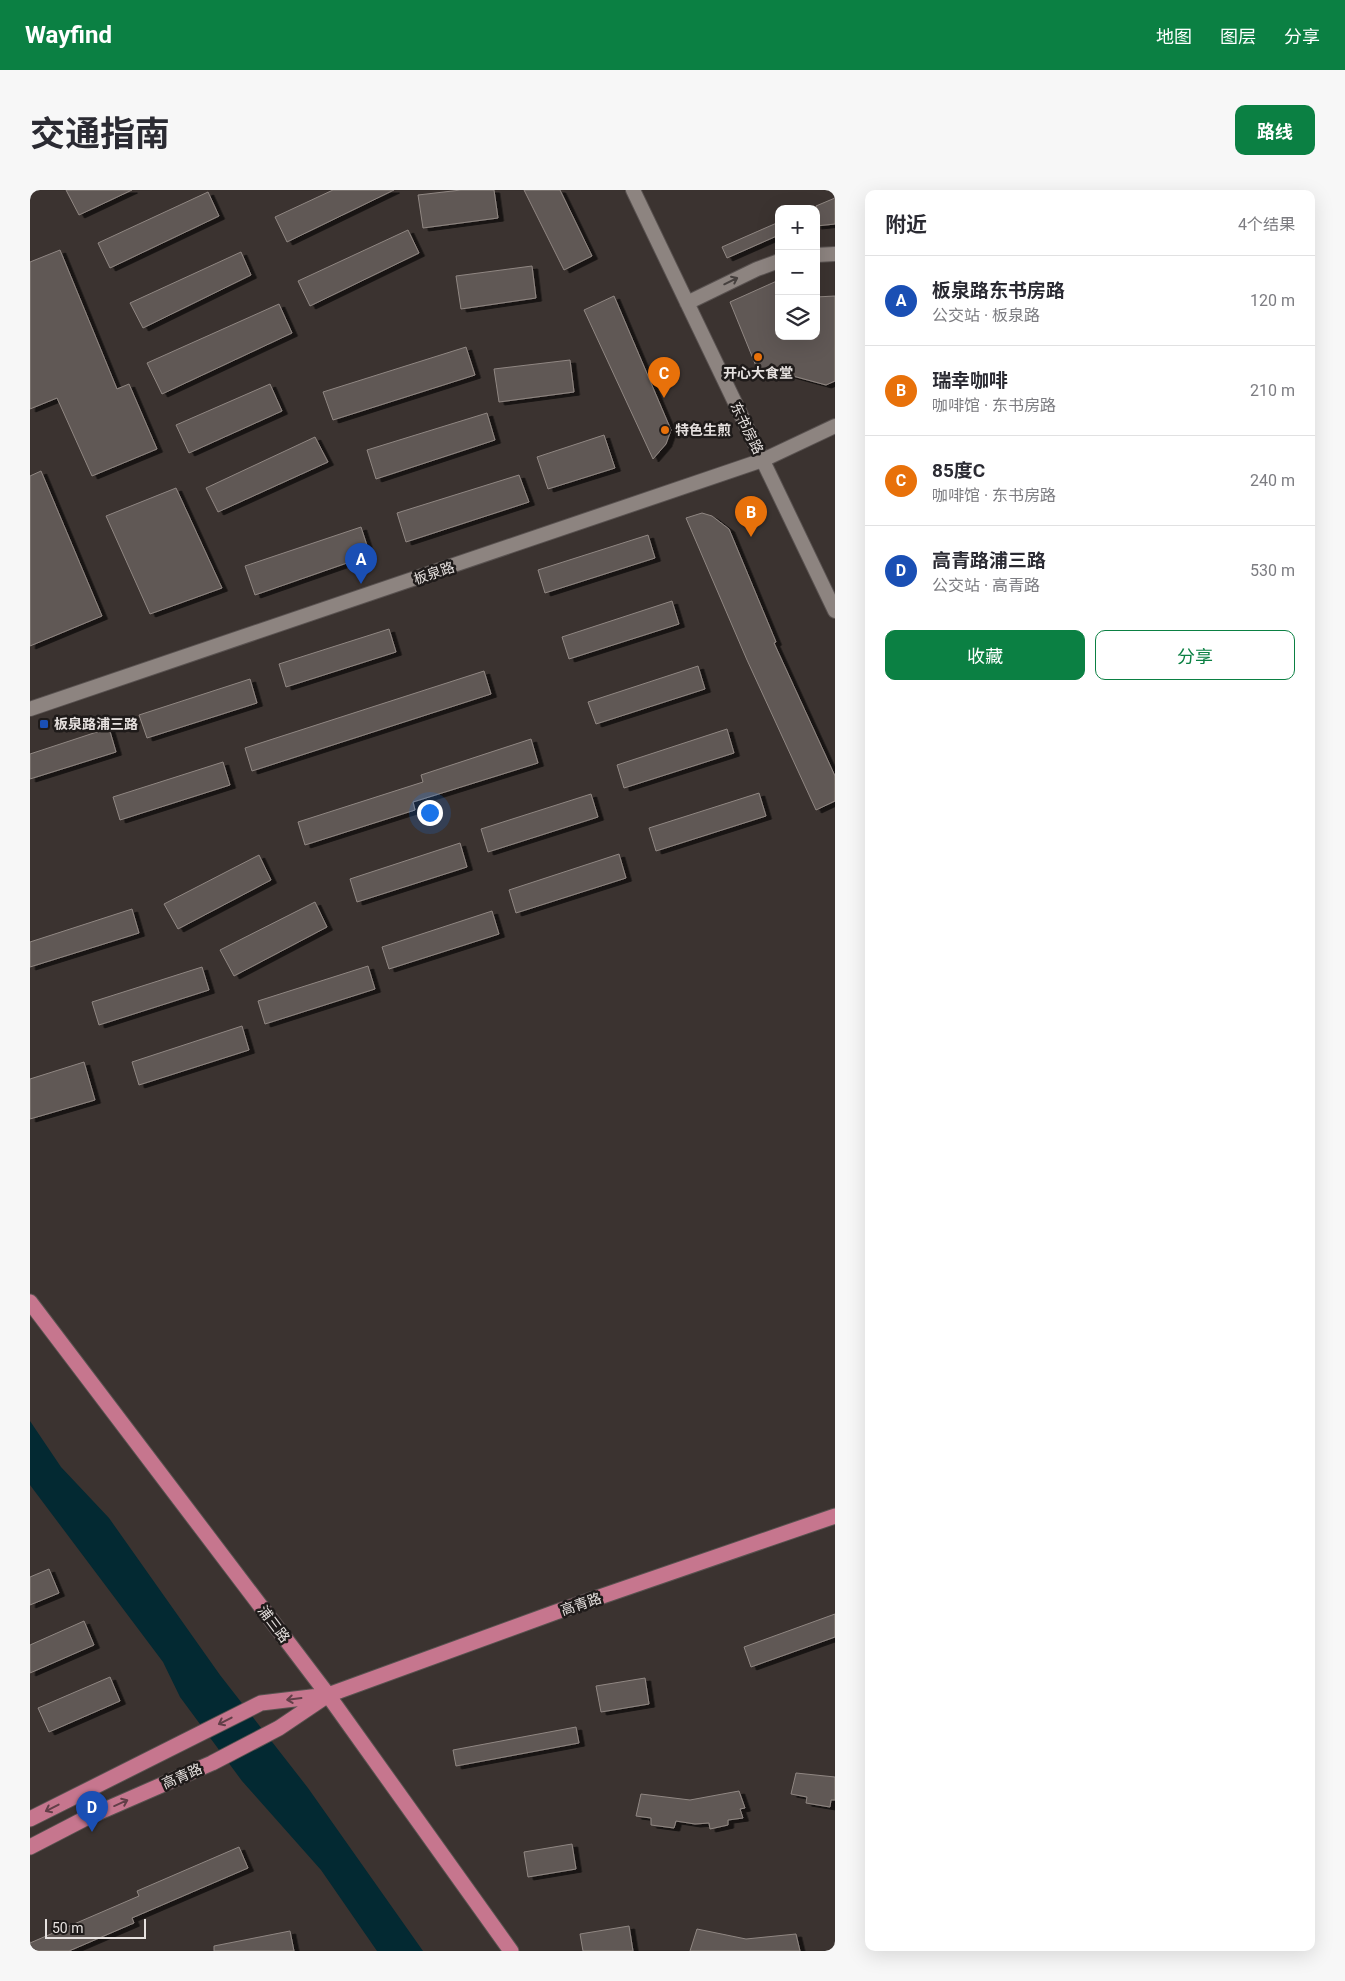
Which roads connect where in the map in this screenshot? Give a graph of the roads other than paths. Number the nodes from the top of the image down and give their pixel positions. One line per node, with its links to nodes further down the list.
1 (634, 190): 5 (street, 东书房路)
2 (835, 254): 3 (street)
3 (820, 255)
4 (775, 262): 5 (street, one-way to 4)
5 (687, 302): 7 (street, 东书房路)
6 (835, 426): 7 (street, 板泉路)
7 (763, 460): 8 (street, 东书房路); 9 (street, 板泉路)
8 (835, 611)
9 (30, 709)
10 (30, 1302): 12 (main road, 浦三路)
11 (835, 1516): 12 (main road, 高青路)
12 (328, 1695): 13 (main road, 高青路, one-way to 13); 14 (main road, 高青路, one-way to 12); 15 (main road, 浦三路)
13 (30, 1819)
14 (30, 1848)
15 (511, 1951)

